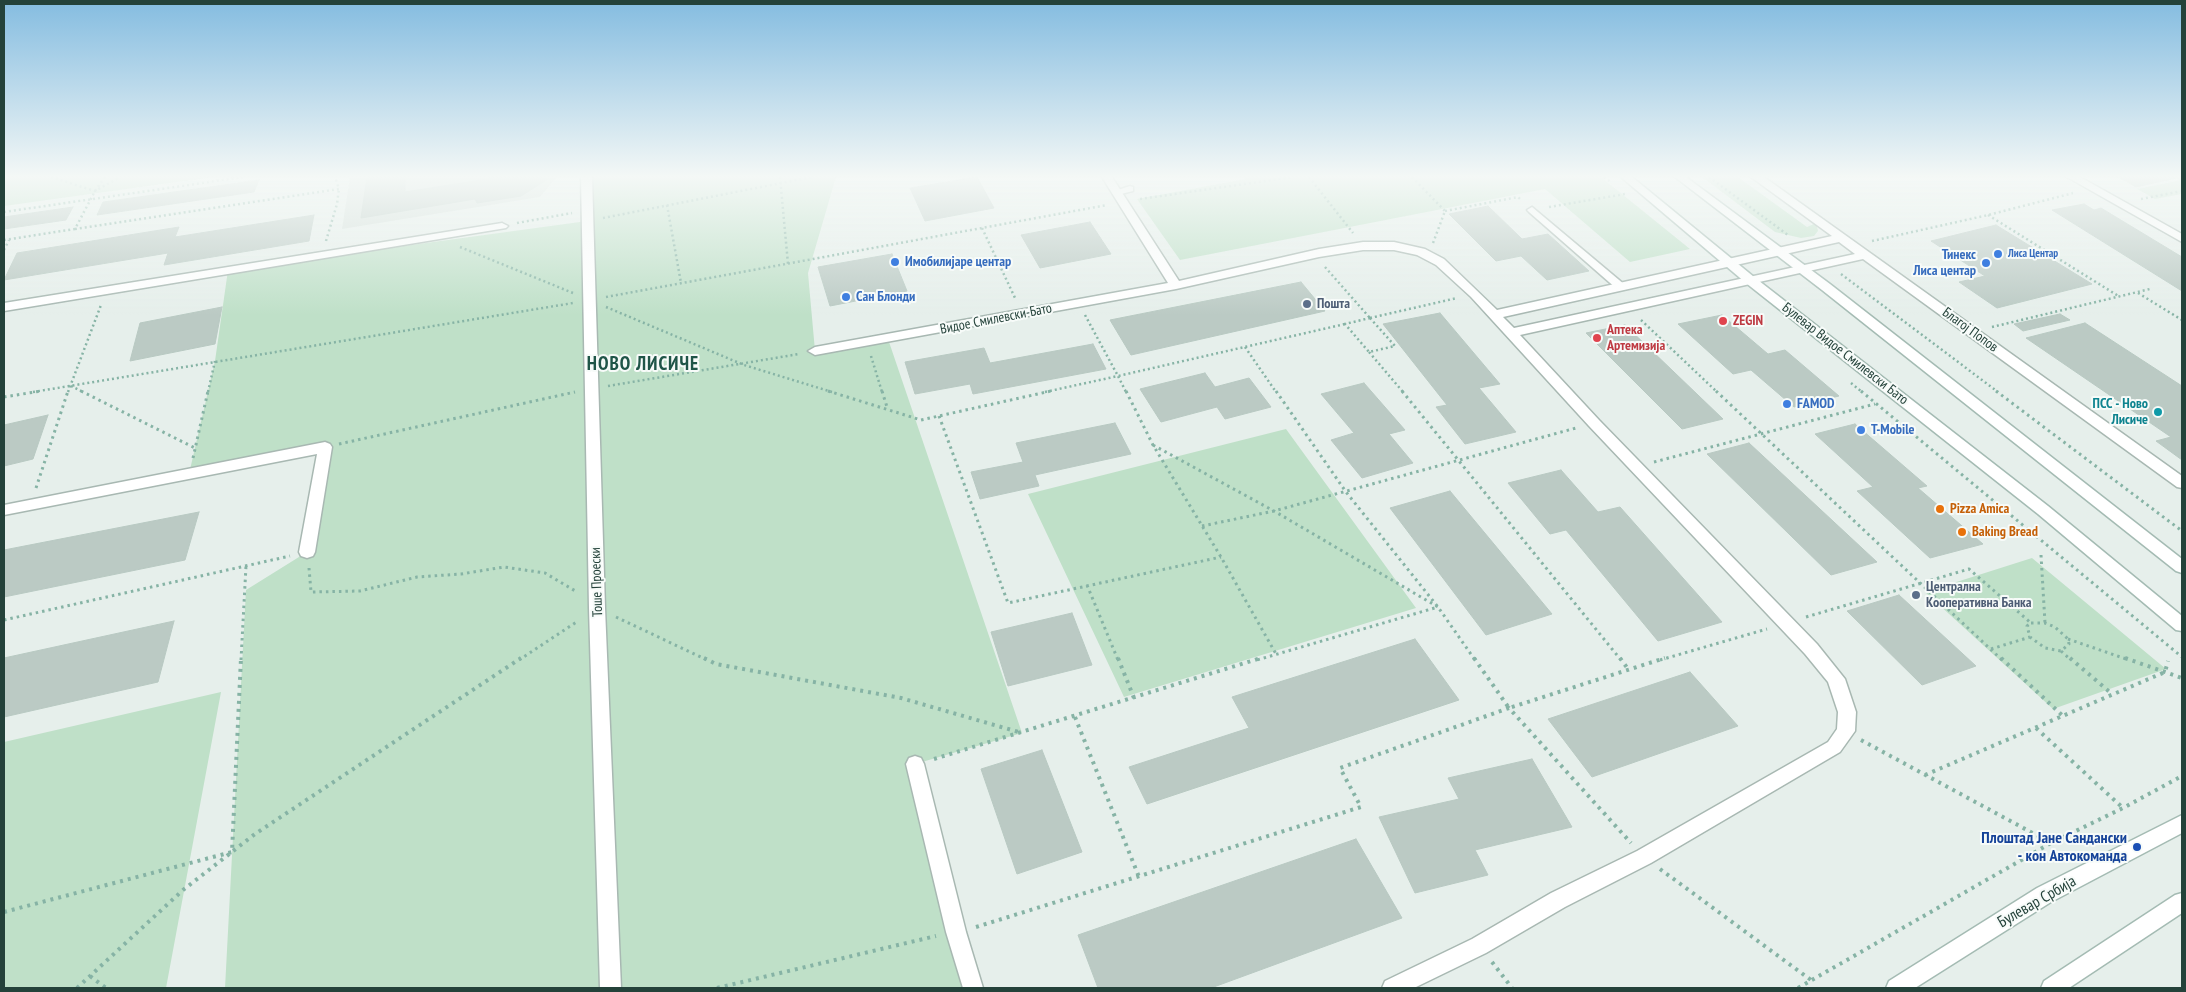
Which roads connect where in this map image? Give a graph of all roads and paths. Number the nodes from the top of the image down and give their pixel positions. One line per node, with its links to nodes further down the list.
1 (78, 223): 22 (path)
2 (113, 223): 22 (path)
3 (331, 223): 32 (path)
4 (523, 223): 20 (path)
5 (587, 223): 49 (street, Тоше Проески)
6 (670, 223): 41 (path)
7 (785, 223): 37 (path)
8 (1003, 223): 21 (path)
9 (1137, 223): 42 (street)
10 (1345, 223): 29 (path)
11 (1440, 223): 35 (path)
12 (1547, 223): 43 (lane)
13 (1683, 223): 36 (street, Булевар Видое Смилевски Бато)
14 (1741, 223): 31 (street)
15 (1772, 223): 24 (path)
16 (1820, 223): 25 (street, Благој Попов)
17 (1951, 223): 25 (path)
18 (2001, 223): 48 (path)
19 (2155, 223): 26 (street)
20 (502, 226): 23 (street)
21 (982, 228): 37 (path); 53 (path)
22 (75, 229): 28 (path)
23 (434, 236): 32 (street); 49 (path)
24 (1791, 237)
25 (1840, 238): 31 (street); 34 (street, Благој Попов)
26 (2182, 239)
27 (4, 240): 28 (path)
28 (10, 240): 30 (path)
29 (1363, 246): 33 (street, Видое Смилевски-Бато); 35 (street, Видое Смилевски-Бато)
30 (4, 250)
31 (1779, 252): 36 (street); 38 (street)
32 (322, 254): 44 (street)
33 (1314, 255): 42 (street, Видое Смилевски-Бато); 55 (path)
34 (1865, 255): 38 (street); 58 (street, Благој Попов)
35 (1428, 256): 47 (street, Видое Смилевски-Бато)
36 (1730, 262): 40 (street, Булевар Видое Смилевски Бато); 43 (street)
37 (788, 264): 41 (path)
38 (1801, 268): 40 (street); 93 (street)
39 (1834, 269): 88 (path)
40 (1750, 280): 52 (street); 98 (street, Булевар Видое Смилевски Бато)
41 (681, 283): 49 (path)
42 (1176, 285): 50 (street, Видое Смилевски-Бато)
43 (1621, 287): 54 (street)
44 (106, 290): 51 (street); 68 (path)
45 (2150, 290): 46 (path)
46 (2138, 292): 48 (path); 56 (path)
47 (1475, 294): 54 (street, Видое Смилевски-Бато); 55 (path)
48 (2121, 297): 58 (path)
49 (589, 300): 64 (path); 65 (path); 69 (street, Тоше Проески)
50 (1079, 303): 53 (street, Видое Смилевски-Бато); 66 (path)
51 (4, 307)
52 (1627, 307): 59 (street); 75 (path)
53 (1022, 314): 60 (street, Видое Смилевски-Бато)
54 (1493, 315): 59 (street, Видое Смилевски-Бато)
55 (1370, 318): 57 (path); 63 (path)
56 (2182, 320)
57 (1345, 324): 61 (path); 63 (path)
58 (1972, 331): 82 (street, Благој Попов)
59 (1510, 333): 74 (street, Видое Смилевски-Бато)
60 (866, 342): 62 (street, Видое Смилевски-Бато); 72 (path)
61 (1245, 347): 66 (path); 83 (path)
62 (814, 351): 65 (path)
63 (1369, 352): 79 (path)
64 (215, 361): 68 (path); 78 (path)
65 (744, 365): 69 (path); 72 (path)
66 (1118, 376): 73 (path); 76 (path)
67 (1845, 378): 71 (path)
68 (70, 386): 70 (path); 78 (path); 84 (path)
69 (591, 389): 77 (path); 97 (street, Тоше Проески)
70 (4, 396)
71 (1876, 403): 75 (path); 110 (path)
72 (887, 408): 73 (path)
73 (939, 416): 95 (path)
74 (1594, 423): 79 (path); 80 (street, Видое Смилевски-Бато)
75 (1761, 434): 80 (path); 94 (path)
76 (1153, 445): 86 (path); 87 (path)
77 (325, 447): 81 (street); 89 (street)
78 (195, 448): 81 (path)
79 (1460, 461): 83 (path); 112 (path)
80 (1636, 467): 100 (street, Видое Смилевски-Бато)
81 (189, 474): 84 (street)
82 (2182, 483)
83 (1346, 492): 86 (path); 96 (path)
84 (30, 505): 85 (street)
85 (4, 510)
86 (1274, 511): 87 (path); 96 (path)
87 (1202, 526): 91 (path)
88 (2182, 531)
89 (307, 552): 92 (path); 97 (path)
90 (2041, 555): 102 (path)
91 (1221, 557): 95 (path); 109 (path)
92 (246, 566): 99 (path); 129 (path)
93 (2182, 567)
94 (1920, 584): 100 (path); 101 (path); 107 (path)
95 (1088, 585): 116 (path)
96 (1438, 607): 109 (path); 117 (path)
97 (597, 608): 122 (path); 129 (path); 140 (street, Тоше Проески)
98 (2165, 610): 103 (street, Булевар Видое Смилевски Бато); 104 (street)
99 (4, 620)
100 (1785, 623): 112 (path); 121 (street, Видое Смилевски-Бато)
101 (2031, 623): 102 (path); 105 (path)
102 (2046, 623): 106 (path)
103 (2182, 625)
104 (2182, 633)
105 (2030, 637): 107 (path); 108 (path)
106 (2068, 639): 108 (path); 113 (path)
107 (1990, 649): 118 (path)
108 (2061, 651): 115 (path)
109 (1276, 654): 116 (path)
110 (2182, 657)
111 (2168, 661): 113 (path)
112 (1628, 669): 117 (path)
113 (2165, 672): 114 (path); 115 (path)
114 (2182, 678)
115 (2112, 694): 118 (path)
116 (1134, 698): 119 (path)
117 (1509, 708): 130 (path); 131 (path)
118 (2063, 716): 120 (path)
119 (1075, 717): 122 (path); 131 (path)
120 (2036, 728): 124 (path); 126 (path)
121 (1846, 731): 124 (path); 130 (street)
122 (1022, 733): 123 (path)
123 (915, 764): 134 (street)
124 (1925, 775): 128 (path)
125 (2182, 776): 126 (path)
126 (2123, 808): 128 (path)
127 (2182, 824): 146 (street, Булевар Србија)
128 (2051, 843): 137 (path)
129 (232, 852): 133 (path); 136 (path)
130 (1644, 857): 135 (street); 137 (path)
131 (1139, 877): 134 (path)
132 (2182, 902): 147 (street)
133 (4, 912)
134 (956, 932): 141 (path); 142 (street)
135 (1479, 946): 143 (street); 144 (path)
136 (90, 976): 138 (path); 139 (path)
137 (1811, 980): 145 (path)
138 (77, 988)
139 (106, 988)
140 (611, 988)
141 (718, 988)
142 (973, 988)
143 (1392, 988)
144 (1512, 988)
145 (1798, 988)
146 (1896, 988)
147 (2051, 988)

